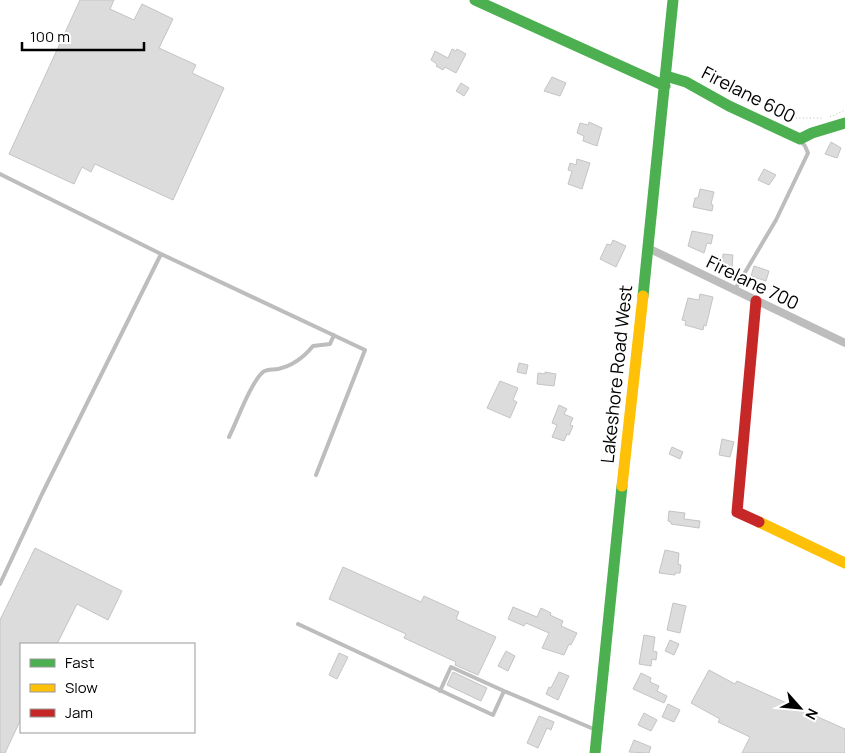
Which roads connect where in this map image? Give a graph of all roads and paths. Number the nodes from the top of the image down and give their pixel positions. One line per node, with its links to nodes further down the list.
1 (475, 0): 3 (main road, Firelane 600)
2 (673, 0): 3 (main road, Lakeshore Road West)
3 (665, 81): 6 (main road, Firelane 600); 9 (main road, Lakeshore Road West)
4 (845, 110): 6 (path)
5 (845, 124): 7 (main road, Firelane 600)
6 (781, 130): 7 (main road, Firelane 600)
7 (800, 139): 11 (lane)
8 (0, 174): 10 (lane)
9 (648, 248): 11 (street, Firelane 700); 22 (main road, Lakeshore Road West)
10 (161, 254): 13 (lane); 18 (lane)
11 (734, 291): 12 (street, Firelane 700)
12 (756, 301): 14 (street, Firelane 700); 17 (main road)
13 (334, 335): 15 (lane); 16 (lane)
14 (845, 343)
15 (229, 437)
16 (316, 475)
17 (845, 563)
18 (0, 584)
19 (298, 624): 20 (lane)
20 (440, 691): 21 (lane); 21 (lane)
21 (504, 691): 22 (lane)
22 (598, 731): 23 (main road, Lakeshore Road West)
23 (596, 753)

